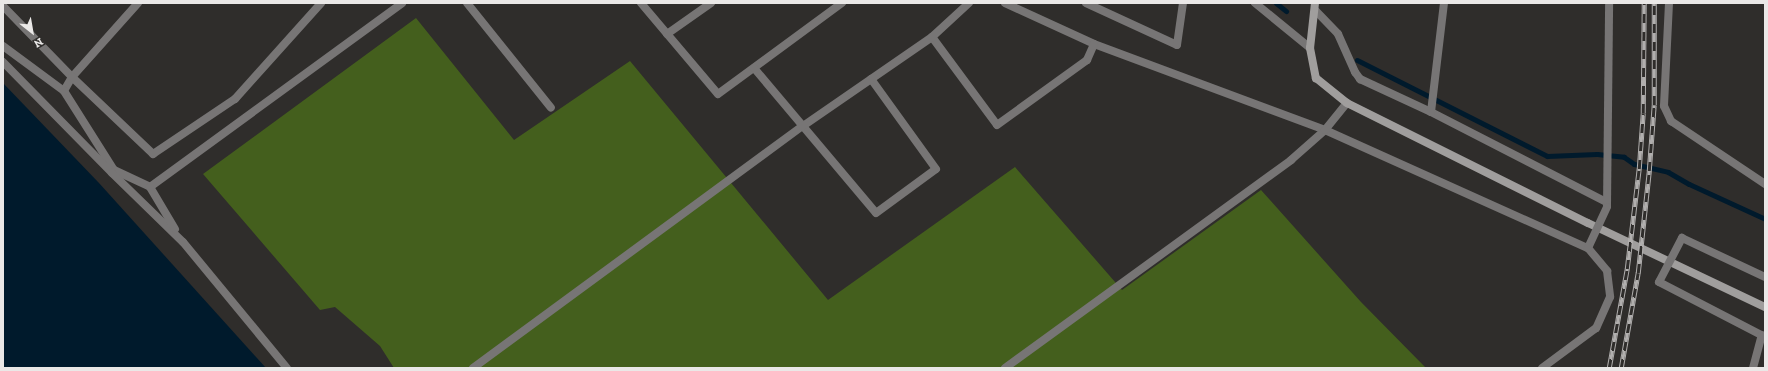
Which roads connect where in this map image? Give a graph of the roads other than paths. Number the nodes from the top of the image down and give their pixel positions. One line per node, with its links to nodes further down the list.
1 (138, 3): 25 (street)
2 (321, 3): 25 (street)
3 (402, 3): 35 (street)
4 (467, 3): 29 (street)
5 (641, 3): 18 (street)
6 (711, 3): 18 (street)
7 (842, 3): 24 (street)
8 (969, 3): 19 (street)
9 (1005, 3): 20 (street)
10 (1086, 3): 11 (street)
11 (1183, 3)
12 (1255, 3): 22 (street)
13 (1444, 3): 30 (street)
14 (1609, 3): 36 (street)
15 (1669, 3): 34 (street)
16 (3, 6): 25 (street)
17 (1315, 6): 22 (street); 30 (street)
18 (667, 34): 24 (street)
19 (932, 37): 20 (street); 26 (street)
20 (1094, 44): 32 (street)
21 (3, 46): 27 (street)
22 (1310, 48): 28 (street)
23 (3, 62): 33 (street)
24 (754, 68): 31 (street)
25 (72, 77): 27 (street)
26 (871, 79): 31 (street); 31 (street)
27 (64, 91): 33 (street)
28 (1347, 102): 32 (street); 40 (street)
29 (551, 108)
30 (1431, 112): 36 (street)
31 (803, 126): 43 (street)
32 (1325, 130): 38 (street); 44 (street)
33 (113, 172): 35 (street); 37 (street)
34 (1765, 184)
35 (150, 187): 37 (street)
36 (1606, 205): 38 (street, bridge)
37 (183, 242): 42 (street)
38 (1588, 248): 45 (street)
39 (1765, 277): 41 (street, bridge)
40 (1765, 307)
41 (1763, 336): 46 (street)
42 (287, 368)
43 (473, 368)
44 (1005, 368)
45 (1542, 368)
46 (1753, 368)

